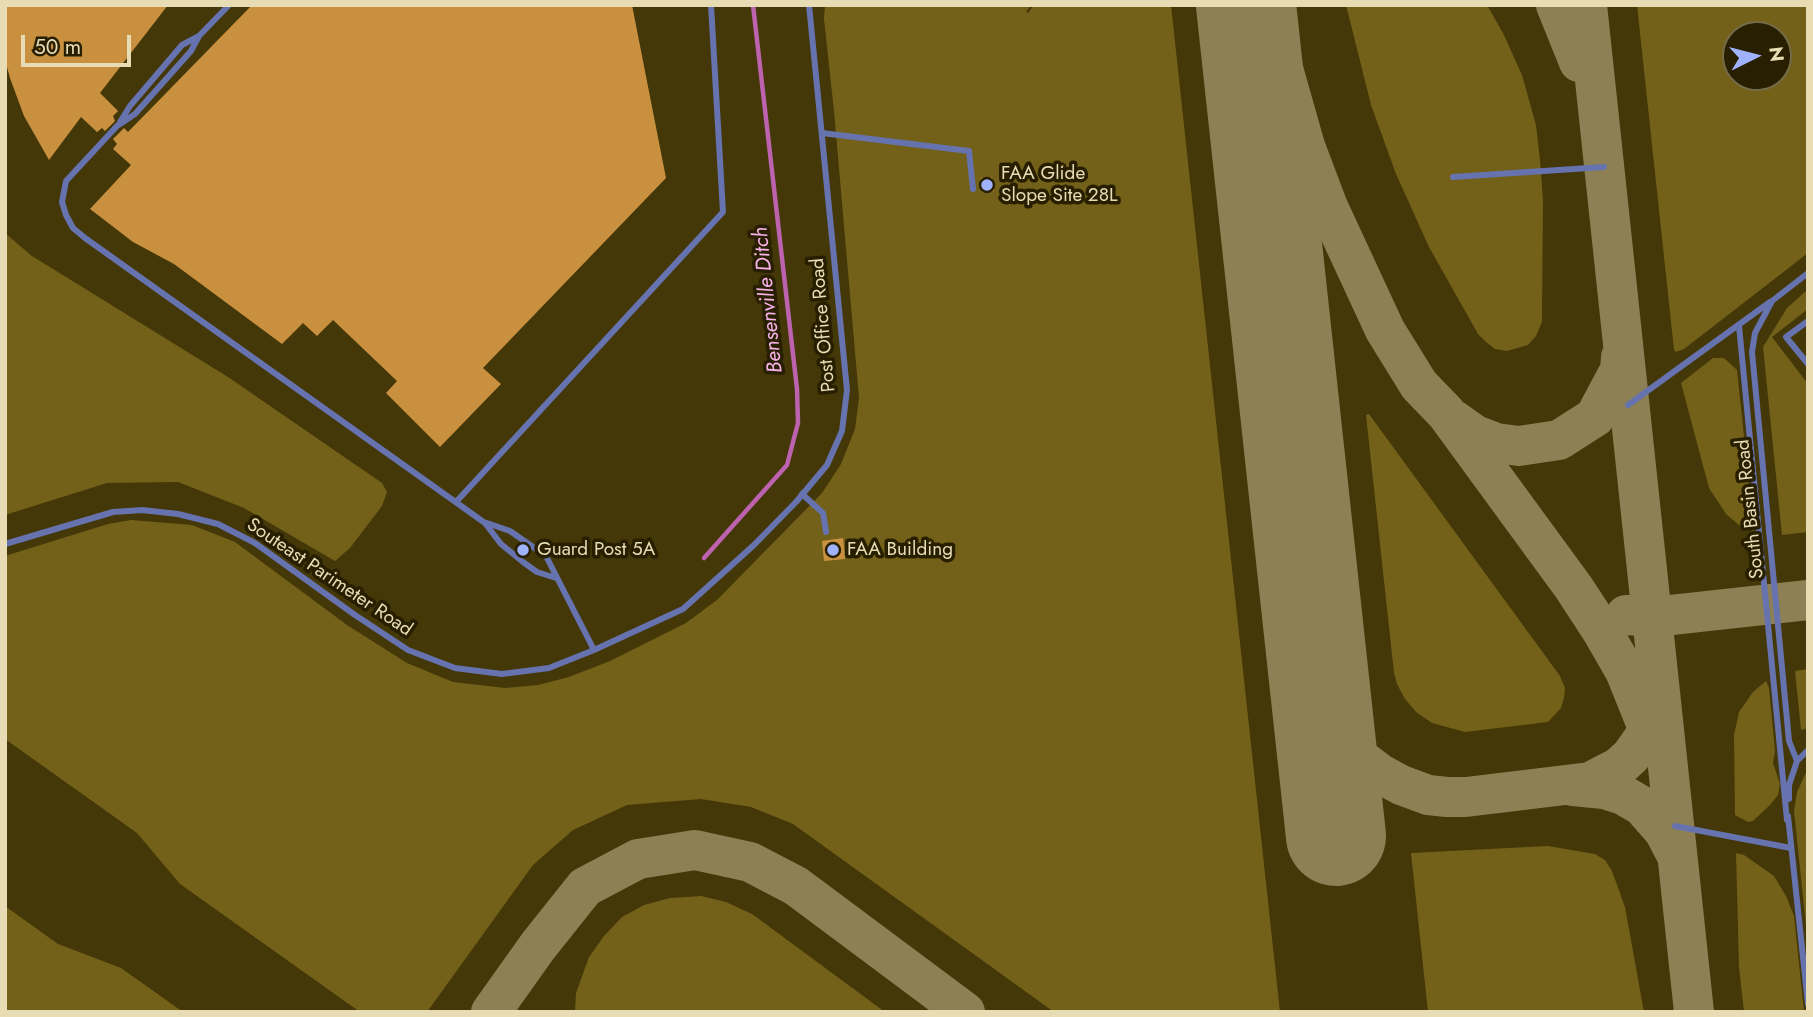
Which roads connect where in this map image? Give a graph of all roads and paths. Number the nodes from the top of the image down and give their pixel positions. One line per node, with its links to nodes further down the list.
1 (229, 5): 15 (lane)
2 (711, 5): 15 (lane)
3 (809, 5): 4 (lane, Post Office Road)
4 (822, 133): 7 (lane); 14 (lane, Post Office Road)
5 (1604, 167): 6 (lane)
6 (1453, 177)
7 (973, 189)
8 (1808, 273): 9 (lane, South Basin Road)
9 (1772, 301): 11 (lane); 22 (lane, South Basin Road)
10 (1808, 321): 12 (lane)
11 (1739, 326): 13 (lane); 23 (lane)
12 (1808, 364)
13 (1628, 405)
14 (802, 494): 17 (lane); 20 (lane, Post Office Road)
15 (456, 502): 16 (lane)
16 (485, 523): 19 (lane); 19 (lane)
17 (826, 532)
18 (5, 544): 20 (lane, Souteast Parimeter Road)
19 (556, 578): 20 (lane)
20 (594, 650)
21 (1808, 750): 22 (lane)
22 (1797, 761): 23 (lane, South Basin Road)
23 (1787, 820): 25 (lane, South Basin Road)
24 (1675, 825): 25 (lane)
25 (1791, 848): 26 (lane, South Basin Road)
26 (1808, 1004)

